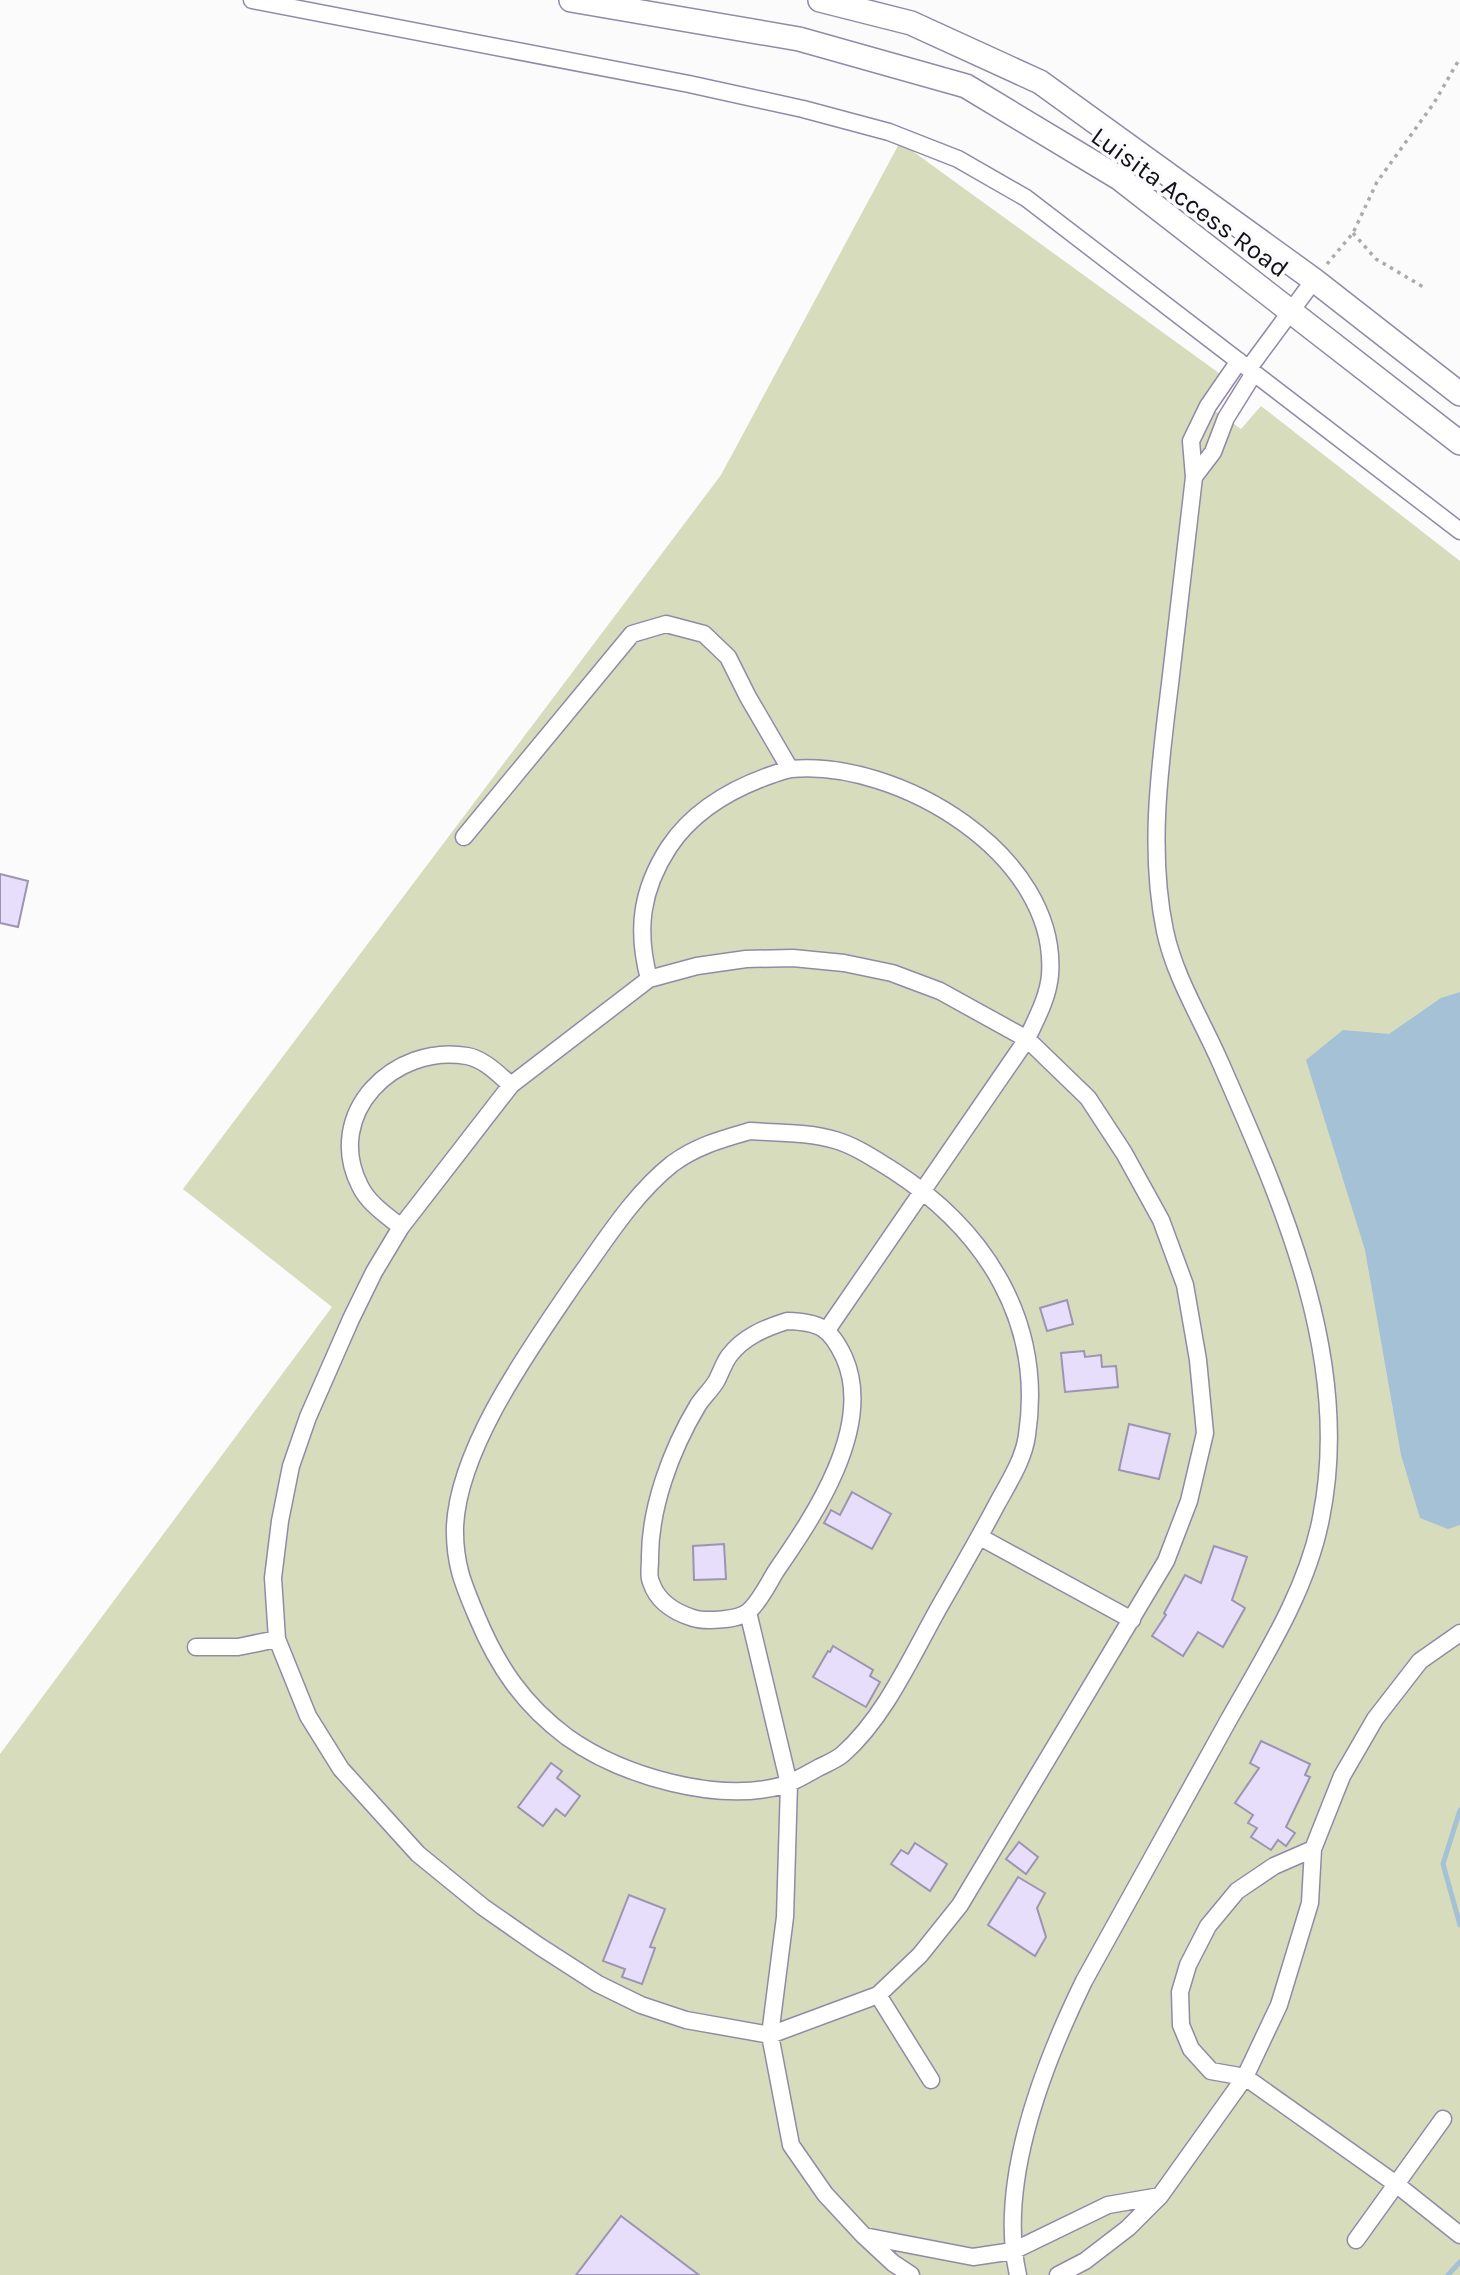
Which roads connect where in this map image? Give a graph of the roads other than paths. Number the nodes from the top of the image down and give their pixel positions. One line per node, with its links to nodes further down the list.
1 (252, 0): 6 (street)
2 (571, 0): 5 (main road, Luisita Access Road)
3 (820, 0): 4 (main road, Luisita Access Road)
4 (1314, 280): 5 (street); 7 (main road, Luisita Access Road)
5 (1292, 312): 6 (street); 8 (main road, Luisita Access Road)
6 (1247, 367): 9 (street); 9 (street); 10 (street)
7 (1460, 394)
8 (1460, 443)
9 (1194, 477): 37 (street)
10 (1460, 531)
11 (790, 769): 12 (street); 13 (street); 14 (street)
12 (464, 837)
13 (649, 979): 14 (street); 15 (street)
14 (1027, 1040): 16 (street); 21 (street)
15 (511, 1084): 17 (street); 17 (street)
16 (923, 1190): 18 (street); 19 (street); 25 (street)
17 (401, 1227): 23 (street)
18 (827, 1330): 20 (street); 20 (street)
19 (980, 1537): 21 (street); 25 (street)
20 (748, 1612): 25 (street)
21 (1132, 1620): 27 (street)
22 (1460, 1633): 26 (street)
23 (277, 1639): 24 (street); 28 (street)
24 (196, 1647)
25 (789, 1784): 28 (street)
26 (1313, 1849): 29 (street); 29 (street)
27 (878, 1995): 28 (street); 30 (street)
28 (770, 2035): 35 (street)
29 (1245, 2077): 32 (street); 33 (street)
30 (931, 2081)
31 (1443, 2119): 32 (street)
32 (1396, 2185): 34 (street); 36 (street)
33 (1160, 2196): 37 (street); 40 (street)
34 (1460, 2235)
35 (864, 2236): 37 (street); 38 (street)
36 (1356, 2239)
37 (1013, 2251): 39 (street)
38 (911, 2275)
39 (1018, 2275)
40 (1058, 2275)

